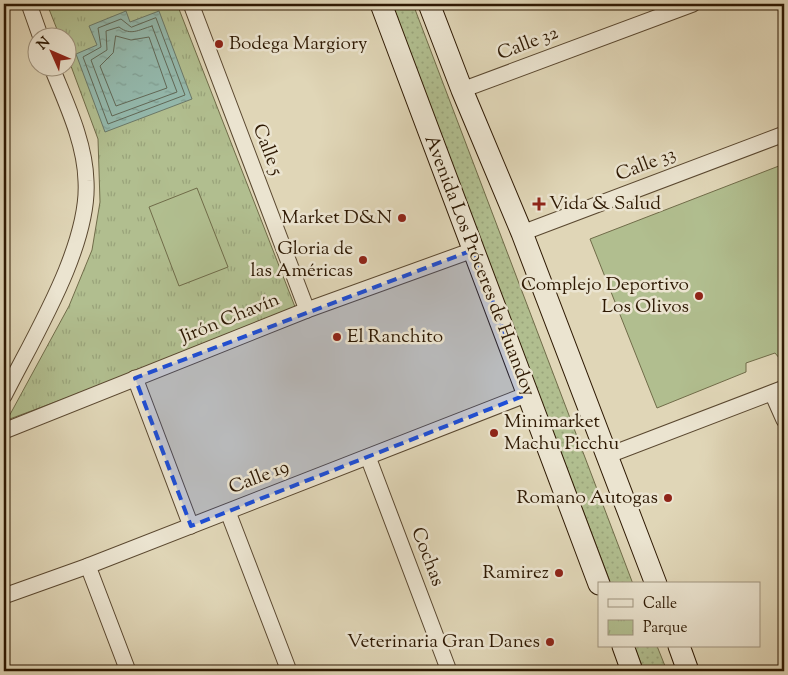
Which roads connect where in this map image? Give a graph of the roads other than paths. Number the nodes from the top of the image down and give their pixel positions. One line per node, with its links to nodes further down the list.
1 (28, 4): 6 (street)
2 (191, 4): 12 (street, Calle 5)
3 (381, 4): 11 (main road, Avenida Los Próceres de Huandoy)
4 (429, 4): 8 (main road)
5 (693, 4): 8 (street, Calle 32)
6 (37, 28)
7 (56, 78): 16 (street)
8 (462, 90): 10 (main road)
9 (784, 134): 10 (street, Calle 33)
10 (522, 233): 19 (main road)
11 (473, 250): 12 (street, Jirón Chavín); 15 (main road, Avenida Los Próceres de Huandoy)
12 (307, 310): 13 (street, Jirón Chavín)
13 (135, 378): 18 (street, Jirón Chavín); 22 (street)
14 (778, 391): 17 (street); 19 (street)
15 (528, 394): 20 (street, Calle 19); 24 (main road, Avenida Los Próceres de Huandoy)
16 (4, 396)
17 (784, 420)
18 (4, 431)
19 (609, 455): 25 (main road)
20 (368, 457): 21 (street, Calle 19); 31 (street, Cochas)
21 (228, 512): 22 (street, Calle 19); 30 (street)
22 (191, 526): 23 (street, Calle 19)
23 (88, 566): 26 (street, Calle 19); 29 (street)
24 (598, 582)
25 (655, 582)
26 (4, 596)
27 (624, 648): 32 (main road)
28 (680, 648): 33 (main road)
29 (128, 671)
30 (289, 671)
31 (449, 671)
32 (632, 671)
33 (688, 671)

